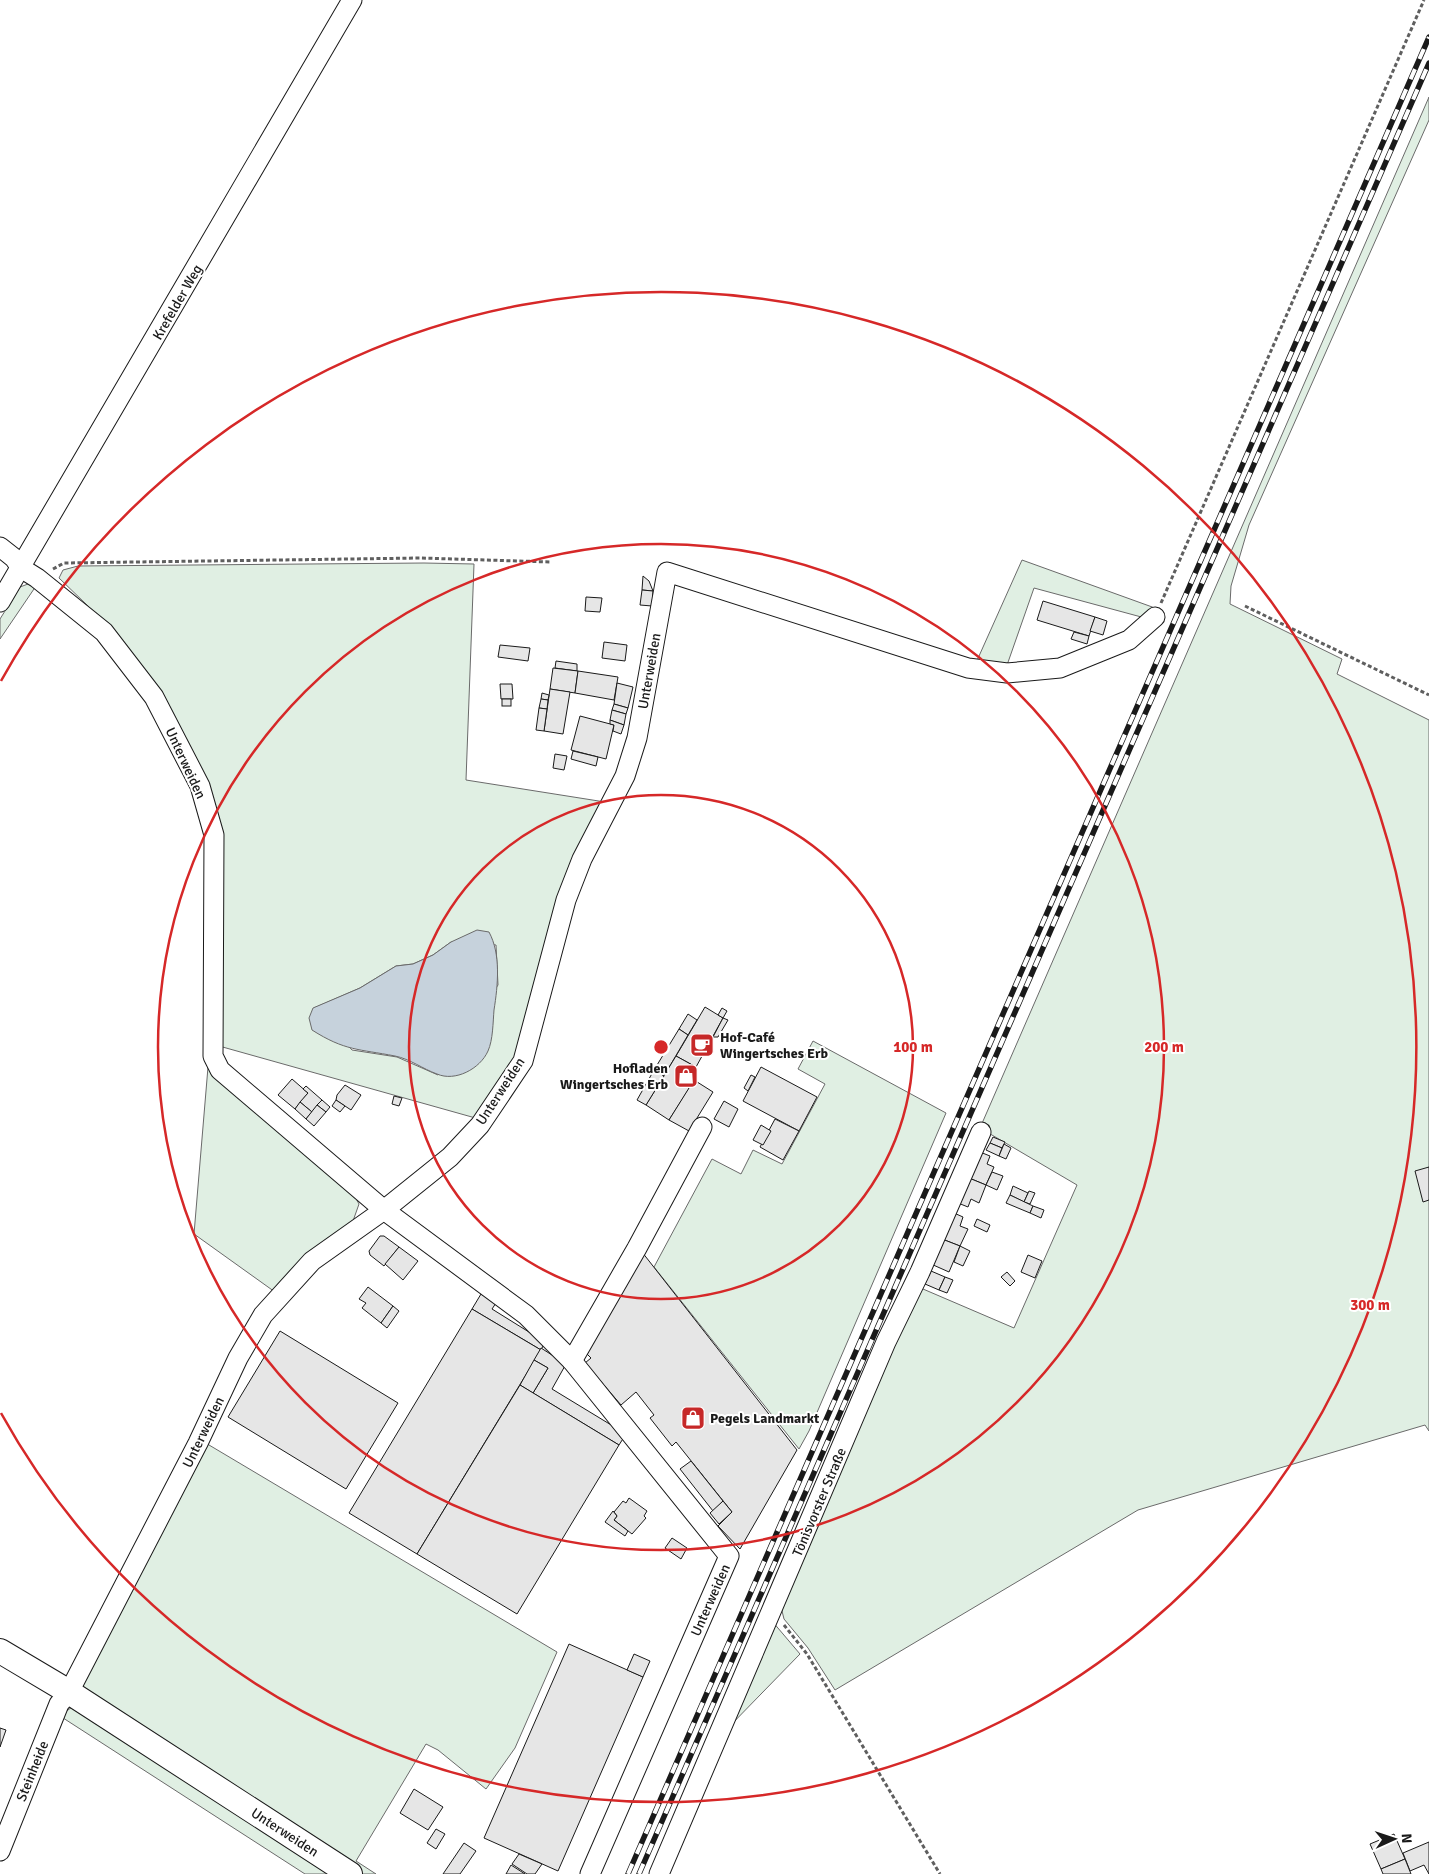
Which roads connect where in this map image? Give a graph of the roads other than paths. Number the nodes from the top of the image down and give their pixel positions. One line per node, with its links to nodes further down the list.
1 (352, 0): 3 (street, Krefelder Weg)
2 (0, 547): 3 (street, Unterweiden)
3 (29, 573): 4 (street, Krefelder Weg); 8 (street, Unterweiden)
4 (0, 602)
5 (1155, 617): 8 (street, Unterweiden)
6 (702, 1127): 9 (street)
7 (981, 1132): 15 (street, Tönisvorster Straße)
8 (384, 1210): 9 (street, Unterweiden); 11 (street, Unterweiden)
9 (572, 1361): 14 (street, Unterweiden)
10 (0, 1651): 11 (main road, Unterweiden)
11 (68, 1692): 12 (street, Steinheide); 13 (main road, Unterweiden)
12 (0, 1852)
13 (350, 1874)
14 (590, 1874)
15 (659, 1874)

